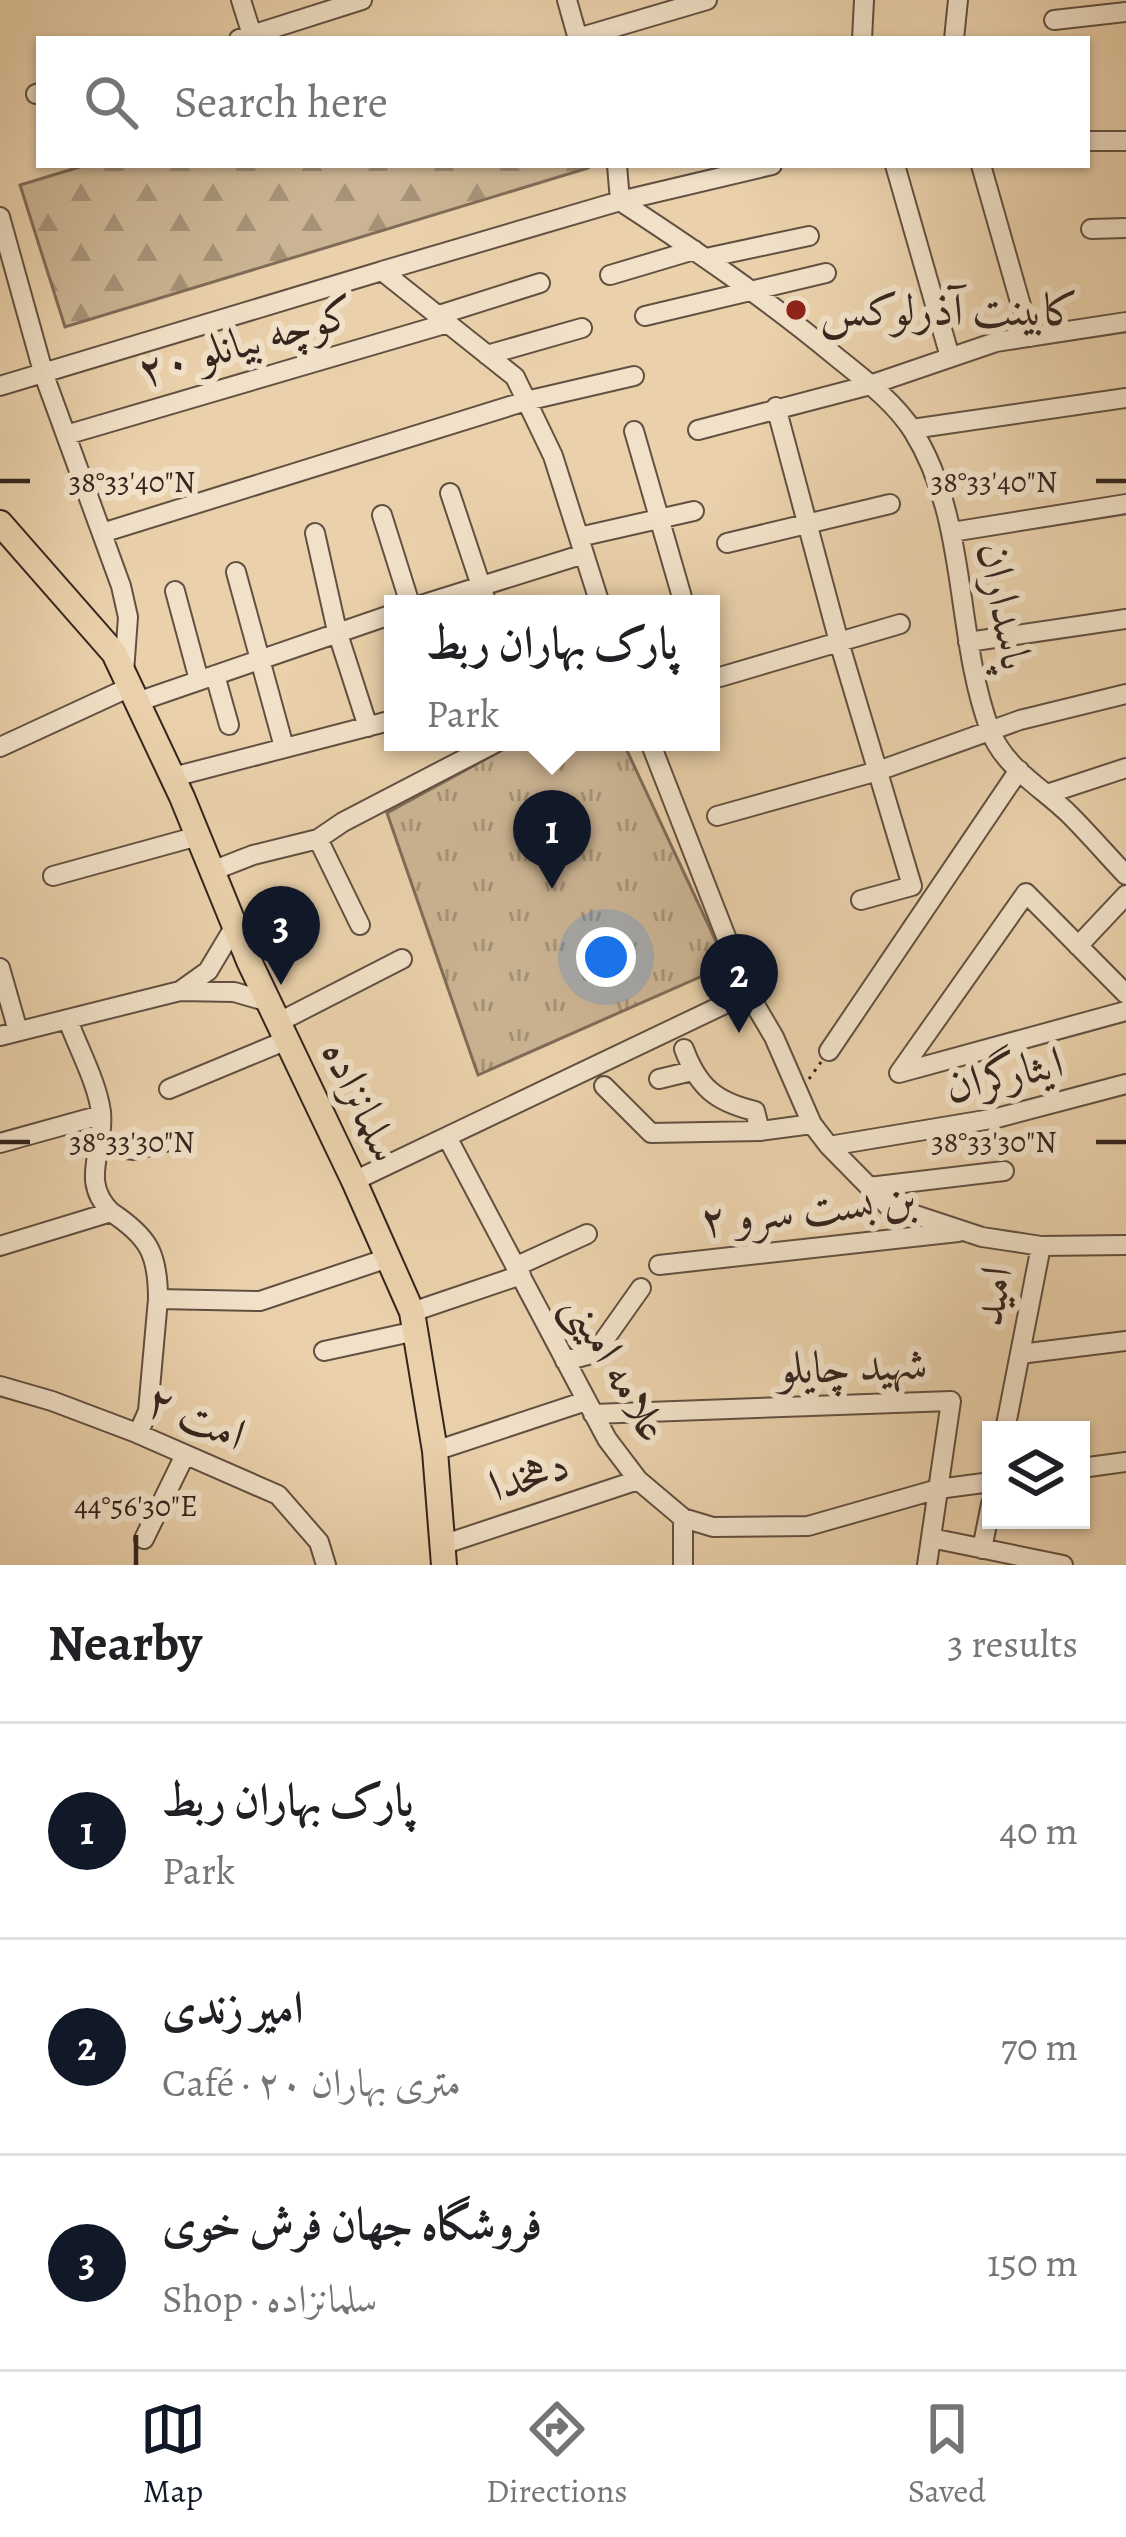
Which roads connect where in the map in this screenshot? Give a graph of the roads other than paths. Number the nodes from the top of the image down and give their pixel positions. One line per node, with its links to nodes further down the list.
1 (241, 0): 9 (street)
2 (362, 0): 10 (street)
3 (567, 0): 11 (street)
4 (707, 0): 12 (street)
5 (863, 0): 13 (street)
6 (958, 0): 14 (street)
7 (1126, 12): 8 (street)
8 (1054, 20)
9 (245, 36)
10 (248, 36)
11 (577, 36)
12 (585, 36)
13 (862, 36)
14 (954, 36)
15 (1090, 141): 16 (street)
16 (1126, 141)
17 (617, 168): 21 (street)
18 (760, 168): 21 (street)
19 (896, 168): 40 (street)
20 (982, 168): 38 (street)
21 (620, 202): 26 (street, پاسداران); 27 (street)
22 (0, 217): 32 (street)
23 (1126, 228): 24 (street)
24 (1091, 229)
25 (809, 236): 26 (street)
26 (700, 254): 29 (street); 31 (street, پاسداران)
27 (382, 271): 35 (street); 41 (street)
28 (826, 273): 31 (street)
29 (610, 275)
30 (540, 283): 35 (street, کوچه بیانلو ۲۰)
31 (752, 288): 34 (street); 43 (street, پاسداران)
32 (23, 300): 33 (street); 41 (street)
33 (0, 304)
34 (645, 316)
35 (444, 319): 39 (street); 51 (street, کوچه بیانلو ۲۰)
36 (1126, 322): 38 (street)
37 (582, 328): 39 (street)
38 (1030, 337): 40 (street)
39 (487, 355): 46 (street)
40 (950, 357): 43 (street)
41 (44, 375): 44 (street); 51 (street)
42 (634, 376): 46 (street)
43 (870, 385): 47 (street); 48 (street, پاسداران)
44 (0, 386)
45 (1126, 398): 48 (street)
46 (526, 401): 61 (street); 64 (street)
47 (776, 407): 49 (street); 59 (street)
48 (912, 429): 60 (street, پاسداران)
49 (698, 430)
50 (634, 431): 57 (street)
51 (66, 434): 61 (street)
52 (450, 493): 68 (street)
53 (1126, 504): 60 (street)
54 (890, 505): 59 (street)
55 (694, 511): 57 (street)
56 (382, 515): 67 (street)
57 (658, 519): 64 (street); 70 (street)
58 (0, 523): 80 (main road, سلمانزاده)
59 (807, 524): 63 (street); 75 (street)
60 (952, 532): 76 (street, پاسداران)
61 (102, 533): 80 (street)
62 (315, 533): 74 (street)
63 (727, 544)
64 (581, 546): 68 (street); 69 (street)
65 (236, 572): 77 (street)
66 (175, 591): 78 (street)
67 (407, 595)
68 (485, 595)
69 (597, 595)
70 (681, 595)
71 (384, 617): 74 (street)
72 (1126, 619): 76 (street)
73 (900, 624): 75 (street)
74 (337, 631): 77 (street); 84 (street)
75 (839, 642): 79 (street); 92 (street)
76 (968, 642): 85 (street, پاسداران)
77 (257, 660): 78 (street); 87 (street)
78 (207, 677): 80 (street); 83 (street)
79 (720, 677)
80 (130, 688): 86 (street); 93 (main road, سلمانزاده)
81 (1126, 694): 85 (street)
82 (384, 723): 84 (street)
83 (230, 725)
84 (368, 727): 87 (street)
85 (991, 732): 91 (street, پاسداران); 92 (street)
86 (0, 747)
87 (284, 747): 93 (street)
88 (480, 751): 97 (street)
89 (654, 751): 109 (street)
90 (1126, 768): 94 (street)
91 (1018, 770): 94 (street, پاسداران); 116 (street)
92 (878, 771): 95 (street); 102 (street)
93 (172, 777): 96 (main road, سلمانزاده)
94 (1046, 794): 98 (street, پاسداران)
95 (717, 816)
96 (198, 836): 99 (main road, سلمانزاده); 100 (street)
97 (318, 839): 99 (street); 103 (street)
98 (1124, 870)
99 (212, 871): 104 (main road, سلمانزاده)
100 (53, 876)
101 (1126, 895): 105 (street)
102 (861, 900)
103 (360, 925)
104 (235, 926): 108 (street); 113 (main road, سلمانزاده)
105 (1078, 946): 110 (street); 111 (street)
106 (403, 959): 113 (street)
107 (0, 968): 114 (street)
108 (180, 991): 112 (street); 113 (street)
109 (748, 993): 123 (street); 125 (street)
110 (1126, 994)
111 (1126, 1011)
112 (68, 1020): 114 (street); 122 (street)
113 (278, 1021): 121 (street); 131 (main road, سلمانزاده)
114 (9, 1033)
115 (684, 1049): 117 (street)
116 (829, 1051)
117 (692, 1071): 118 (street); 124 (street)
118 (659, 1079)
119 (1126, 1084): 129 (street, ایثارگران)
120 (604, 1086): 124 (street)
121 (169, 1089)
122 (100, 1115): 127 (street); 128 (street)
123 (812, 1124): 124 (street); 129 (street)
124 (760, 1131)
125 (447, 1137): 131 (street); 141 (street, علامه امینی)
126 (176, 1139): 128 (street)
127 (0, 1142)
128 (100, 1146): 133 (street)
129 (829, 1146): 132 (street)
130 (1004, 1171): 132 (street)
131 (355, 1180): 139 (main road, سلمانزاده)
132 (869, 1187): 134 (street)
133 (111, 1211): 137 (street); 143 (street)
134 (965, 1231): 138 (street); 140 (street, بن بست سرو ۲)
135 (587, 1234): 141 (street)
136 (1126, 1245): 138 (street)
137 (0, 1246)
138 (1041, 1246): 147 (street, امید)
139 (388, 1258): 143 (street); 144 (main road, سلمانزاده)
140 (659, 1265)
141 (519, 1271): 144 (street); 148 (street, علامه امینی)
142 (641, 1288): 148 (street)
143 (158, 1299): 152 (street)
144 (414, 1322): 146 (street); 153 (main road, سلمانزاده)
145 (1126, 1341): 147 (street)
146 (324, 1351)
147 (1020, 1354): 151 (street, امید)
148 (565, 1361): 150 (street, علامه امینی)
149 (0, 1386): 152 (street, امت ۲)
150 (589, 1407): 153 (street); 157 (street, علامه امینی); 159 (street, شهید چایلو)
151 (1007, 1421)
152 (138, 1434): 154 (street, امت ۲)
153 (435, 1451): 165 (main road, سلمانزاده)
154 (185, 1455): 163 (street); 166 (street, امت ۲)
155 (1126, 1462): 156 (street)
156 (1090, 1467)
157 (638, 1480): 160 (street, علامه امینی); 165 (street, دهخدا)
158 (982, 1483): 159 (street)
159 (938, 1489): 160 (street); 162 (street, شهید چایلو)
160 (683, 1518): 167 (street)
161 (986, 1529): 164 (street)
162 (931, 1538): 164 (street); 168 (street, شهید چایلو)
163 (144, 1539)
164 (982, 1549): 169 (street)
165 (445, 1555)
166 (326, 1565)
167 (682, 1565)
168 (927, 1565)
169 (1063, 1565)

